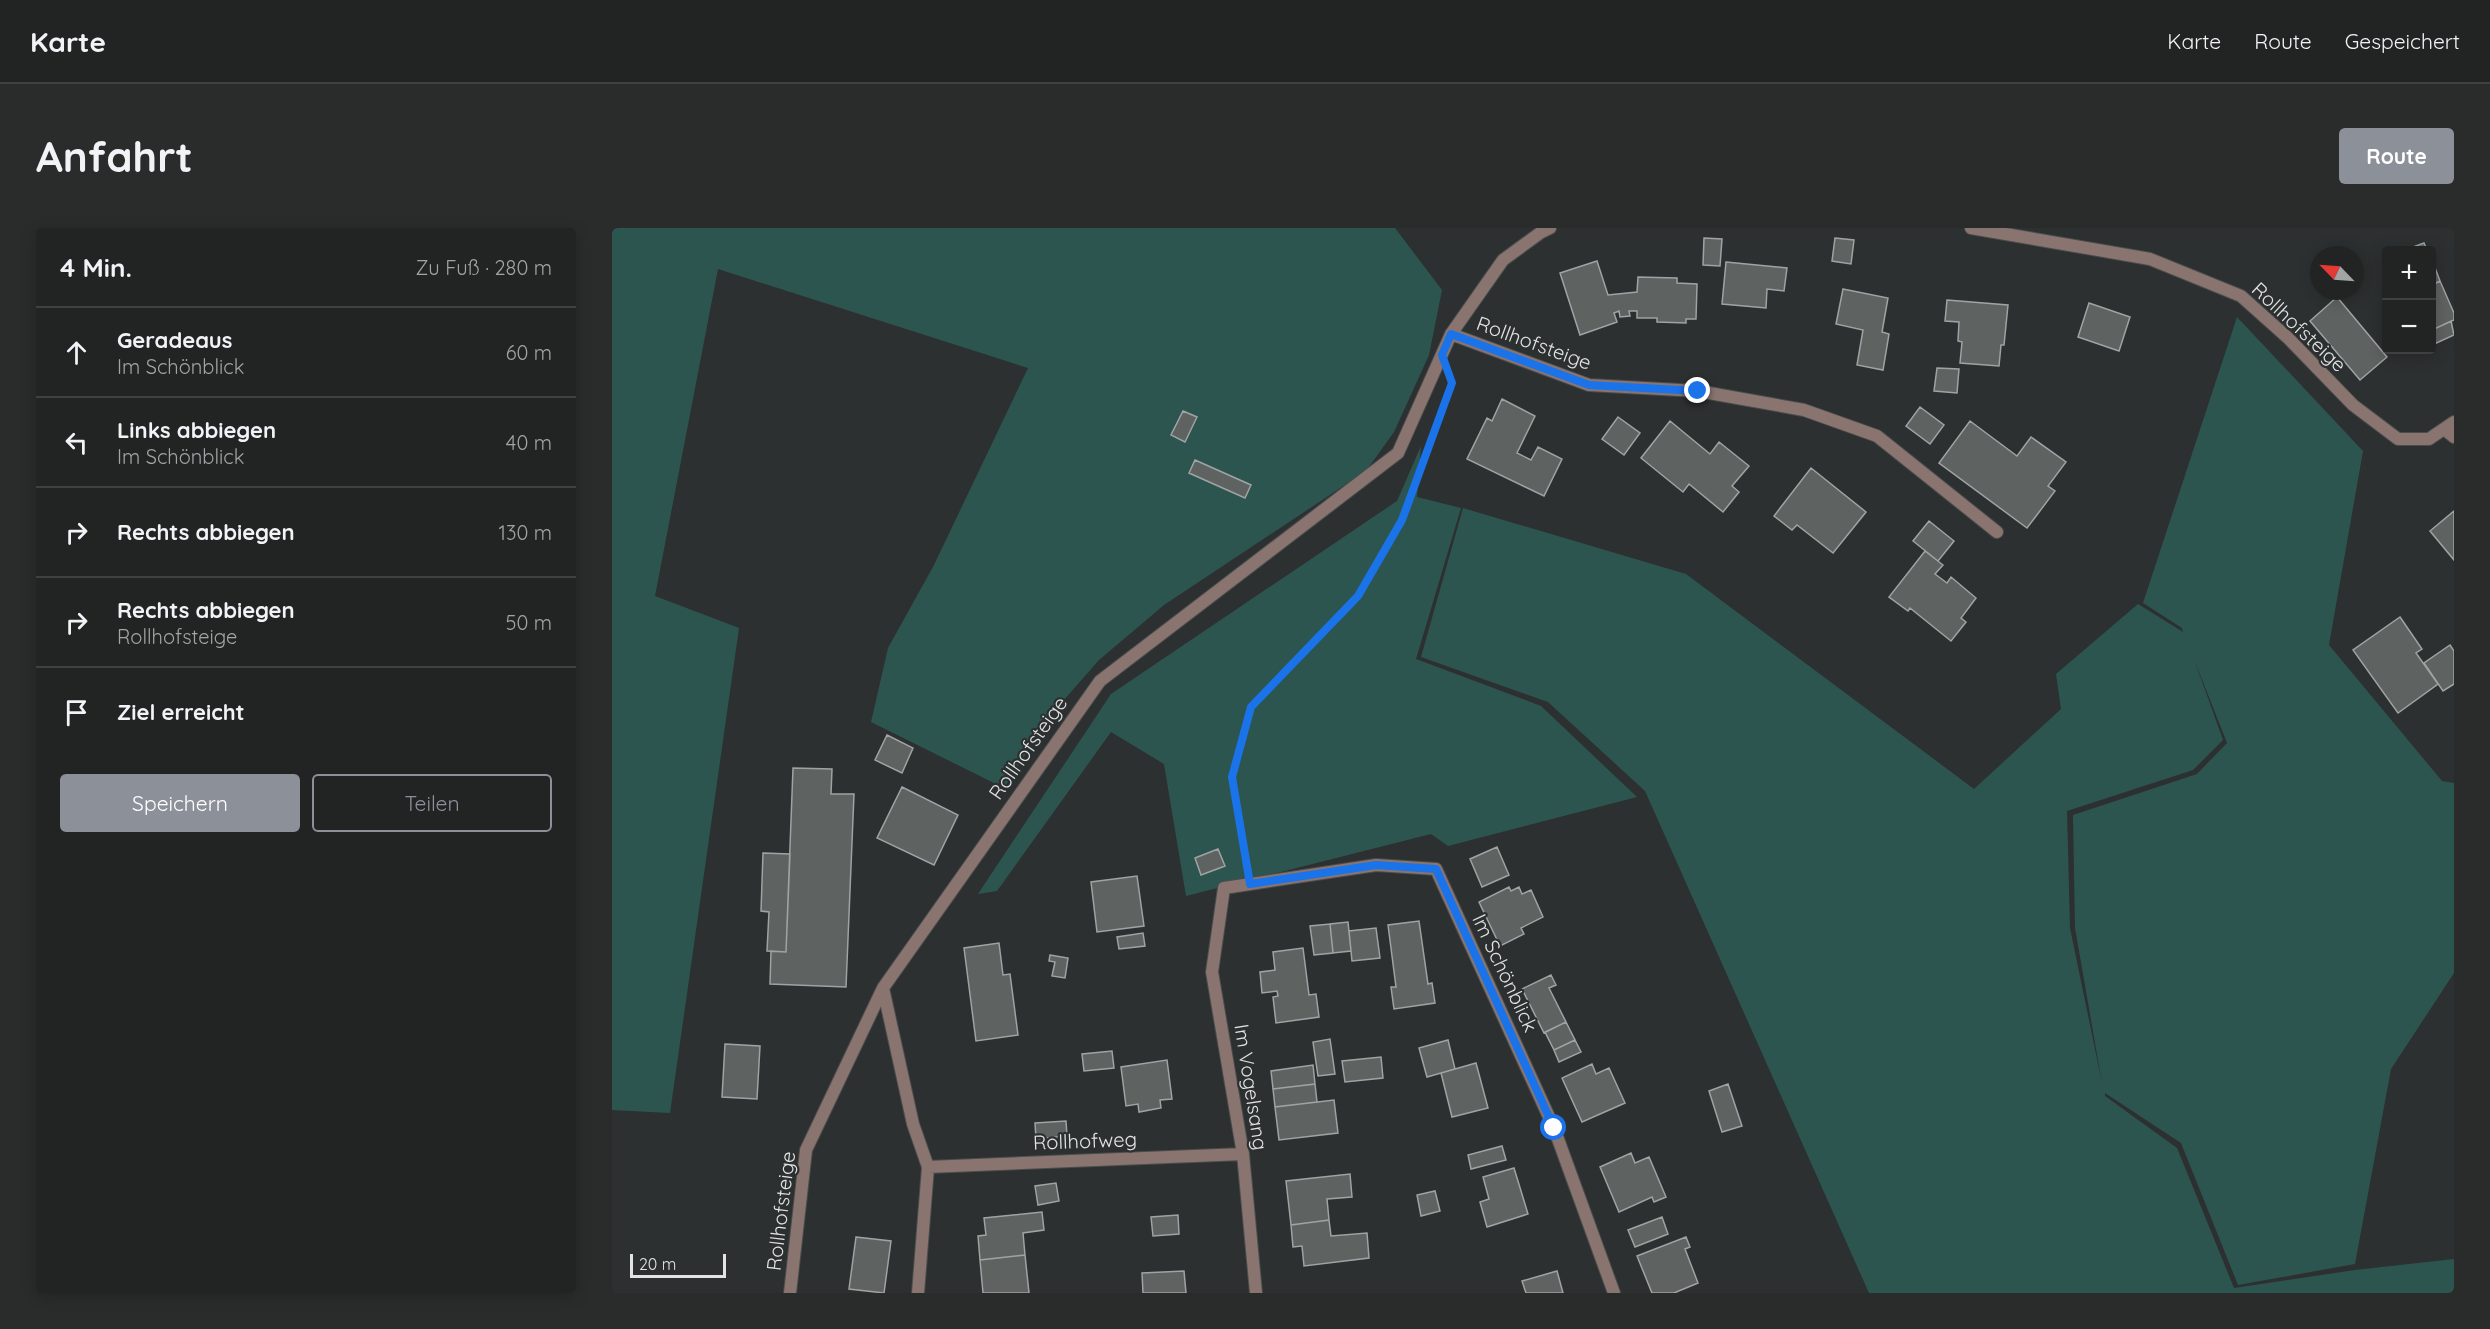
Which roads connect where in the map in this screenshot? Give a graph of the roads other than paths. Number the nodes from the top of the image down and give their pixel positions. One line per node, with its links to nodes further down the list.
1 (1550, 228): 3 (street, Rollhofsteige)
2 (1971, 228): 4 (street, Rollhofsteige)
3 (1451, 334): 5 (street, Rollhofsteige); 7 (street, Rollhofsteige)
4 (2451, 429)
5 (1997, 532)
6 (1224, 888): 8 (street, Im Vogelsang); 13 (street, Im Schönblick)
7 (883, 988): 9 (street); 10 (street, Rollhofsteige)
8 (1243, 1154): 9 (street, Rollhofweg); 12 (street, Im Vogelsang)
9 (928, 1167): 11 (street)
10 (790, 1293)
11 (918, 1293)
12 (1256, 1293)
13 (1614, 1293)

